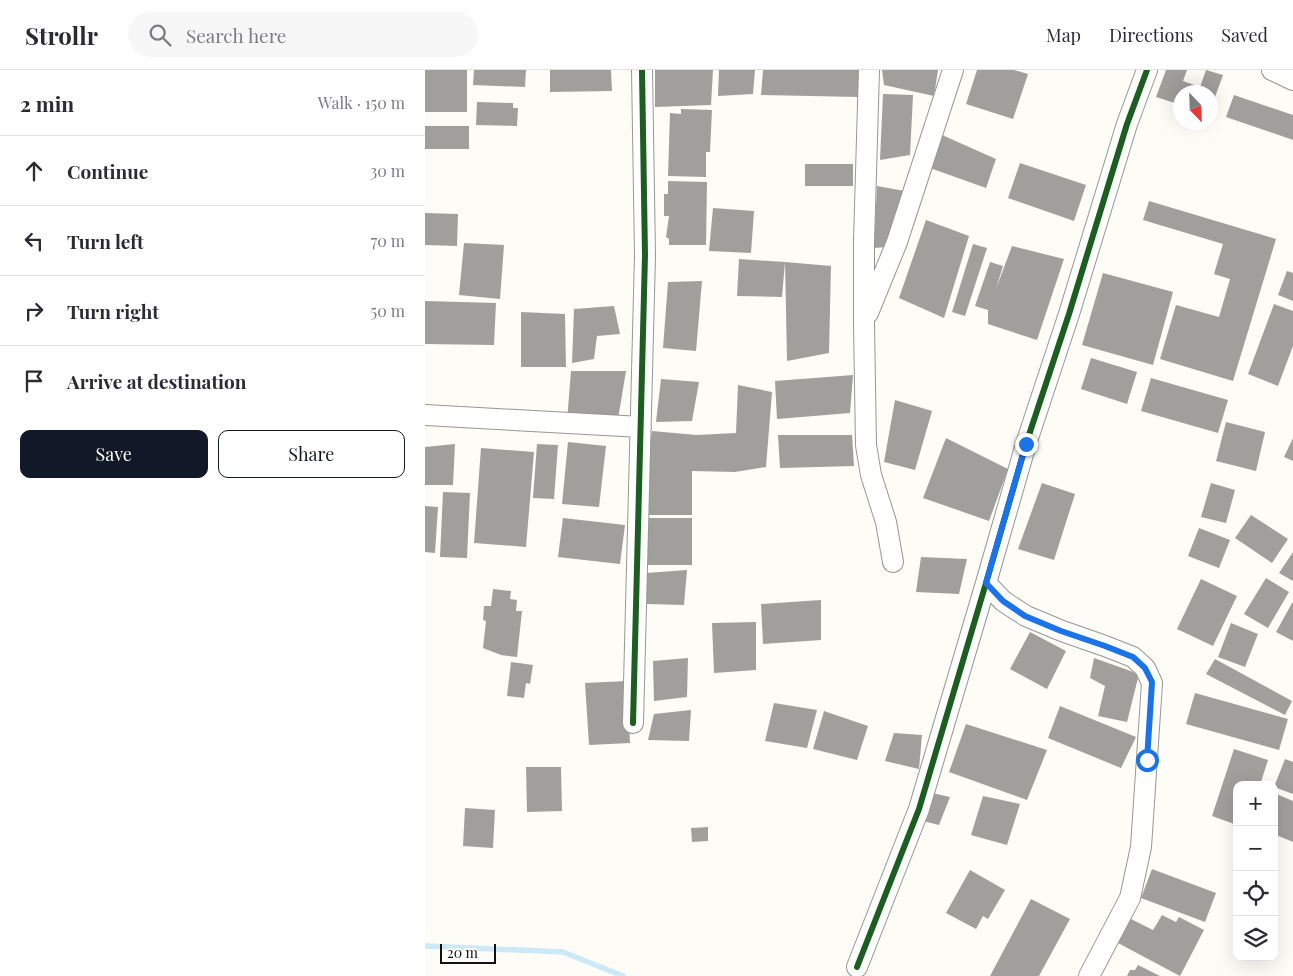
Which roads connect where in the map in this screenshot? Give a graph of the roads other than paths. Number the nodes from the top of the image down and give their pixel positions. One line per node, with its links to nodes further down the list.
1 (642, 70): 9 (street)
2 (869, 70): 7 (street)
3 (953, 70): 7 (street)
4 (1147, 70): 11 (street)
5 (1272, 70): 6 (street)
6 (1293, 80)
7 (864, 323): 10 (street)
8 (425, 415): 9 (street)
9 (641, 427): 12 (street)
10 (893, 562)
11 (986, 583): 13 (street); 14 (street)
12 (633, 723)
13 (857, 967)
14 (1089, 976)

